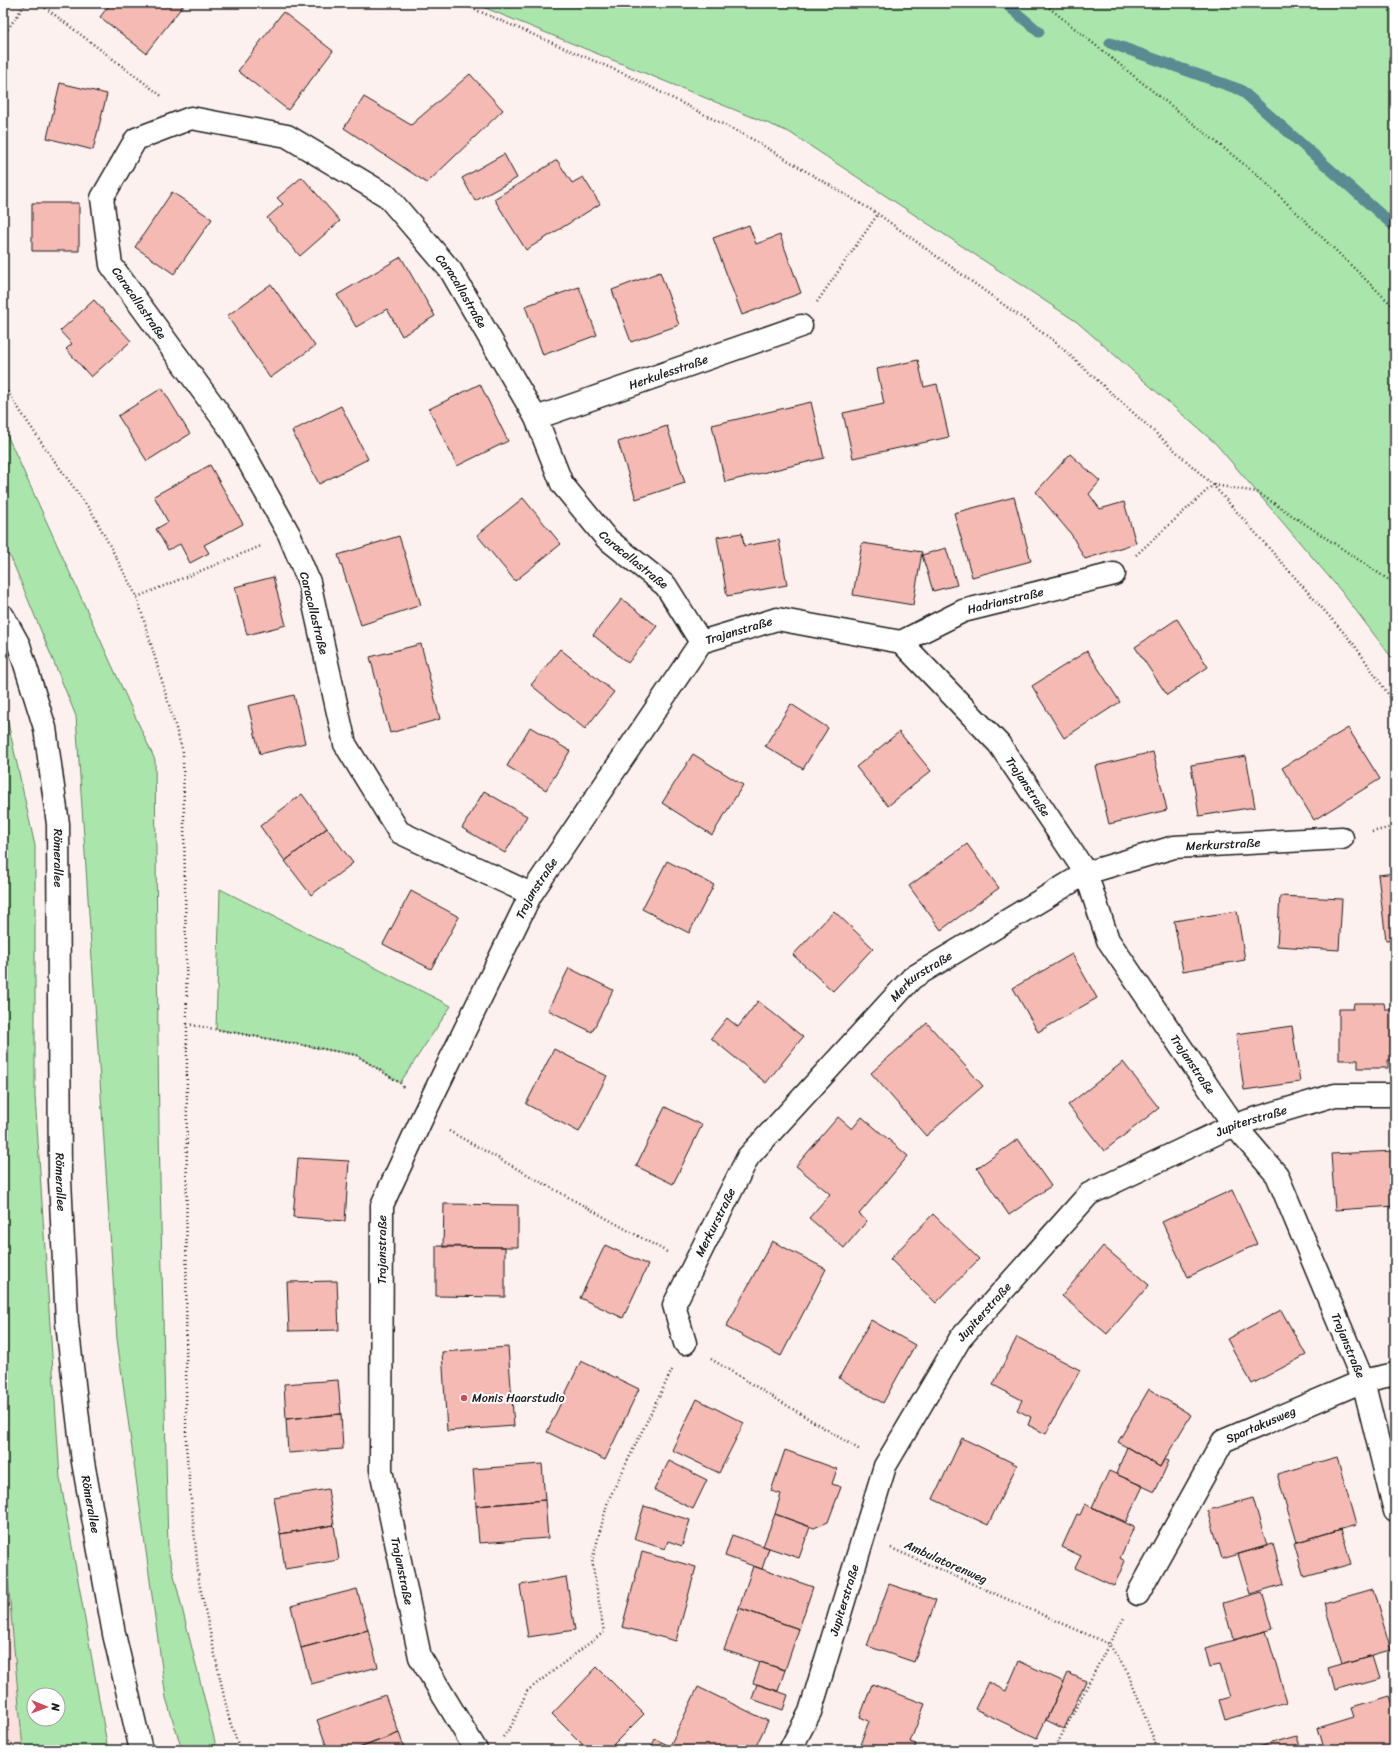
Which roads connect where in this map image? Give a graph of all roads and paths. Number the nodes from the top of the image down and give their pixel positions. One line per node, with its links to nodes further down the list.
1 (26, 3): 5 (path)
2 (39, 3): 6 (path)
3 (460, 3): 7 (path)
4 (1043, 3): 8 (path)
5 (3, 40)
6 (191, 118): 11 (street, Caracallastraße); 13 (street, Caracallastraße)
7 (878, 214): 9 (path); 12 (path)
8 (1395, 308)
9 (801, 326): 11 (street, Herkulesstraße)
10 (3, 385): 16 (path)
11 (536, 418): 18 (street, Caracallastraße)
12 (1213, 485): 14 (path); 15 (path); 20 (path)
13 (289, 534): 16 (path); 23 (street, Caracallastraße)
14 (1114, 574): 19 (street, Hadrianstraße)
15 (1395, 584)
16 (137, 596): 36 (path)
17 (3, 616): 35 (street, Römerallee)
18 (701, 642): 19 (street, Trajanstraße); 23 (street, Trajanstraße)
19 (901, 642): 22 (street, Trajanstraße)
20 (1395, 704)
21 (1342, 838): 22 (street, Merkurstraße)
22 (1086, 873): 25 (street, Trajanstraße); 26 (street, Merkurstraße)
23 (531, 894): 37 (street, Trajanstraße)
24 (1395, 1095): 25 (street, Jupiterstraße)
25 (1234, 1125): 28 (street, Trajanstraße); 29 (street, Jupiterstraße)
26 (685, 1343): 29 (path); 34 (path)
27 (1395, 1374): 28 (street, Spartakusweg)
28 (1363, 1381): 30 (street, Trajanstraße); 32 (street, Spartakusweg)
29 (885, 1466): 38 (street, Jupiterstraße)
30 (1395, 1511)
31 (888, 1547): 33 (path, Ambulatorenweg)
32 (1138, 1594): 33 (path)
33 (1109, 1644): 39 (path); 40 (path)
34 (500, 1740)
35 (141, 1750)
36 (240, 1750)
37 (476, 1750)
38 (790, 1750)
39 (1054, 1750)
40 (1158, 1750)

